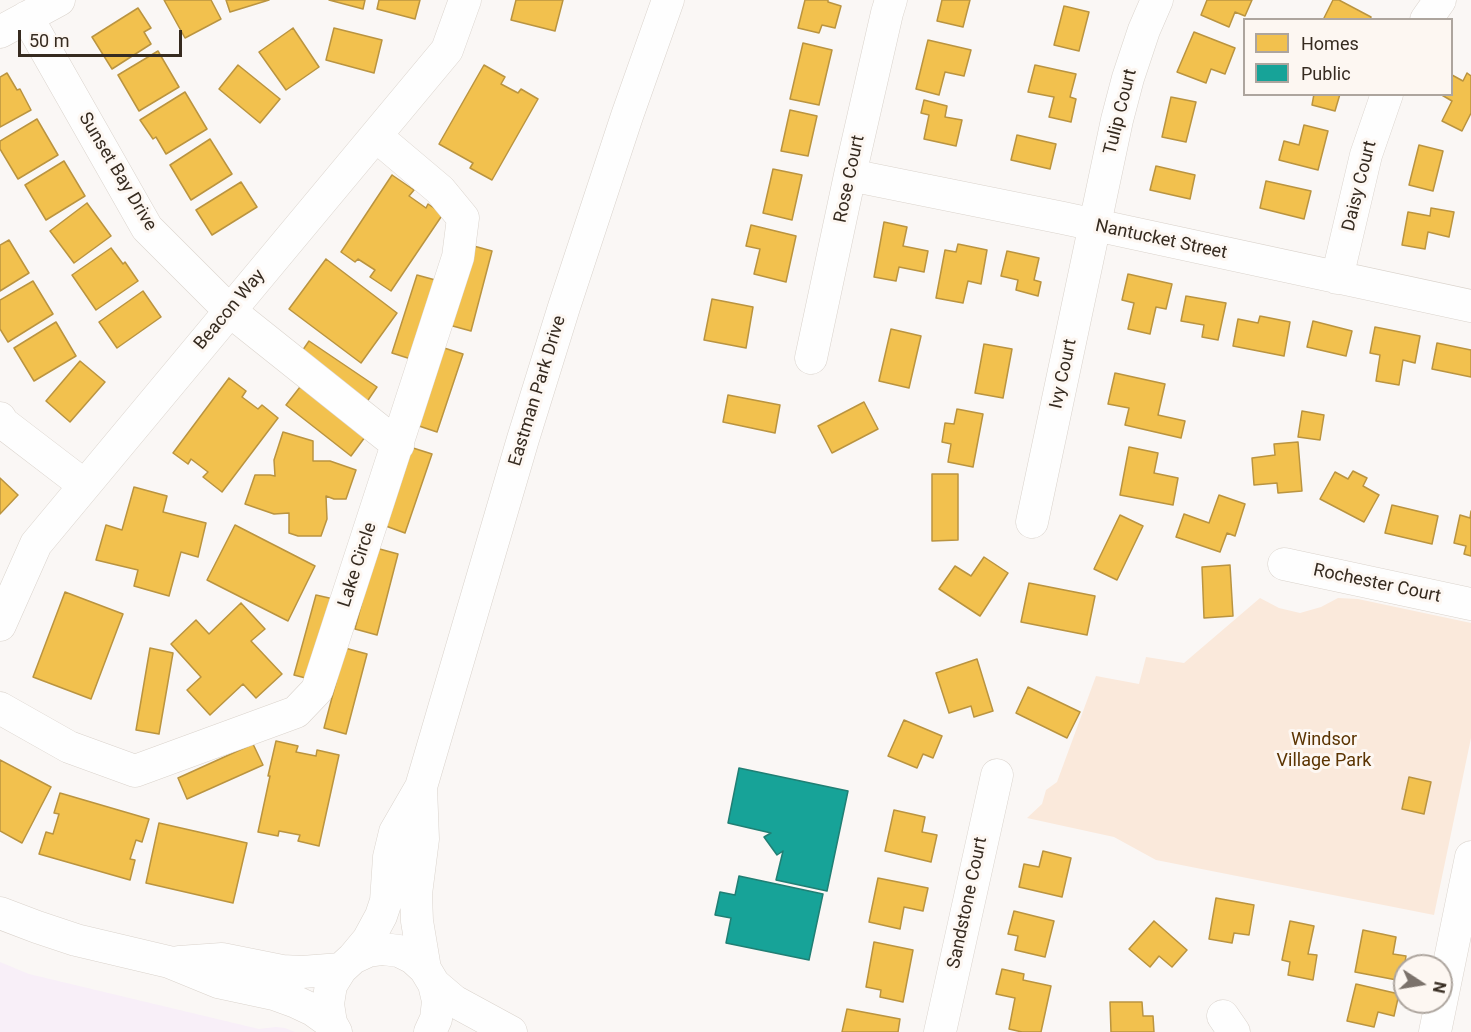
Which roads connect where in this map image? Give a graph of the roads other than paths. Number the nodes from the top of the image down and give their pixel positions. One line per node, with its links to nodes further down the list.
1 (59, 0): 7 (street)
2 (465, 0): 11 (street, Beacon Way)
3 (668, 0): 27 (street, Eastman Park Drive)
4 (891, 0): 12 (street, Rose Court)
5 (1157, 0): 13 (street, Tulip Court)
6 (1440, 0): 8 (street)
7 (27, 18): 9 (street); 16 (street, Sunset Bay Drive)
8 (1427, 18)
9 (0, 33)
10 (1386, 96): 14 (street, Daisy Court)
11 (376, 136): 16 (street, Beacon Way); 19 (street, Lake Circle)
12 (850, 175): 13 (street, Nantucket Street); 17 (street, Rose Court)
13 (1095, 226): 14 (street, Nantucket Street); 21 (street, Ivy Court)
14 (1337, 278): 15 (street, Nantucket Street)
15 (1471, 306)
16 (230, 311): 19 (street, Sunset Bay Drive); 20 (street, Beacon Way)
17 (811, 358)
18 (0, 418): 20 (street)
19 (398, 445): 25 (street, Lake Circle)
20 (84, 485): 24 (street, Beacon Way)
21 (1032, 522)
22 (1284, 564): 23 (street, Rochester Court)
23 (1471, 604)
24 (0, 625)
25 (0, 708)
26 (997, 775): 37 (street, Sandstone Court)
27 (422, 787): 32 (street, Eastman Park Drive); 33 (street, Eastman Park Drive)
28 (1471, 857): 30 (street)
29 (0, 913): 31 (street)
30 (1465, 914): 38 (street)
31 (169, 962): 32 (street); 34 (street)
32 (347, 963): 33 (street); 34 (street, Eastman Park Drive)
33 (430, 976): 35 (street, Eastman Park Drive); 36 (street)
34 (334, 1029)
35 (430, 1032)
36 (511, 1032)
37 (940, 1032)
38 (1435, 1032)

